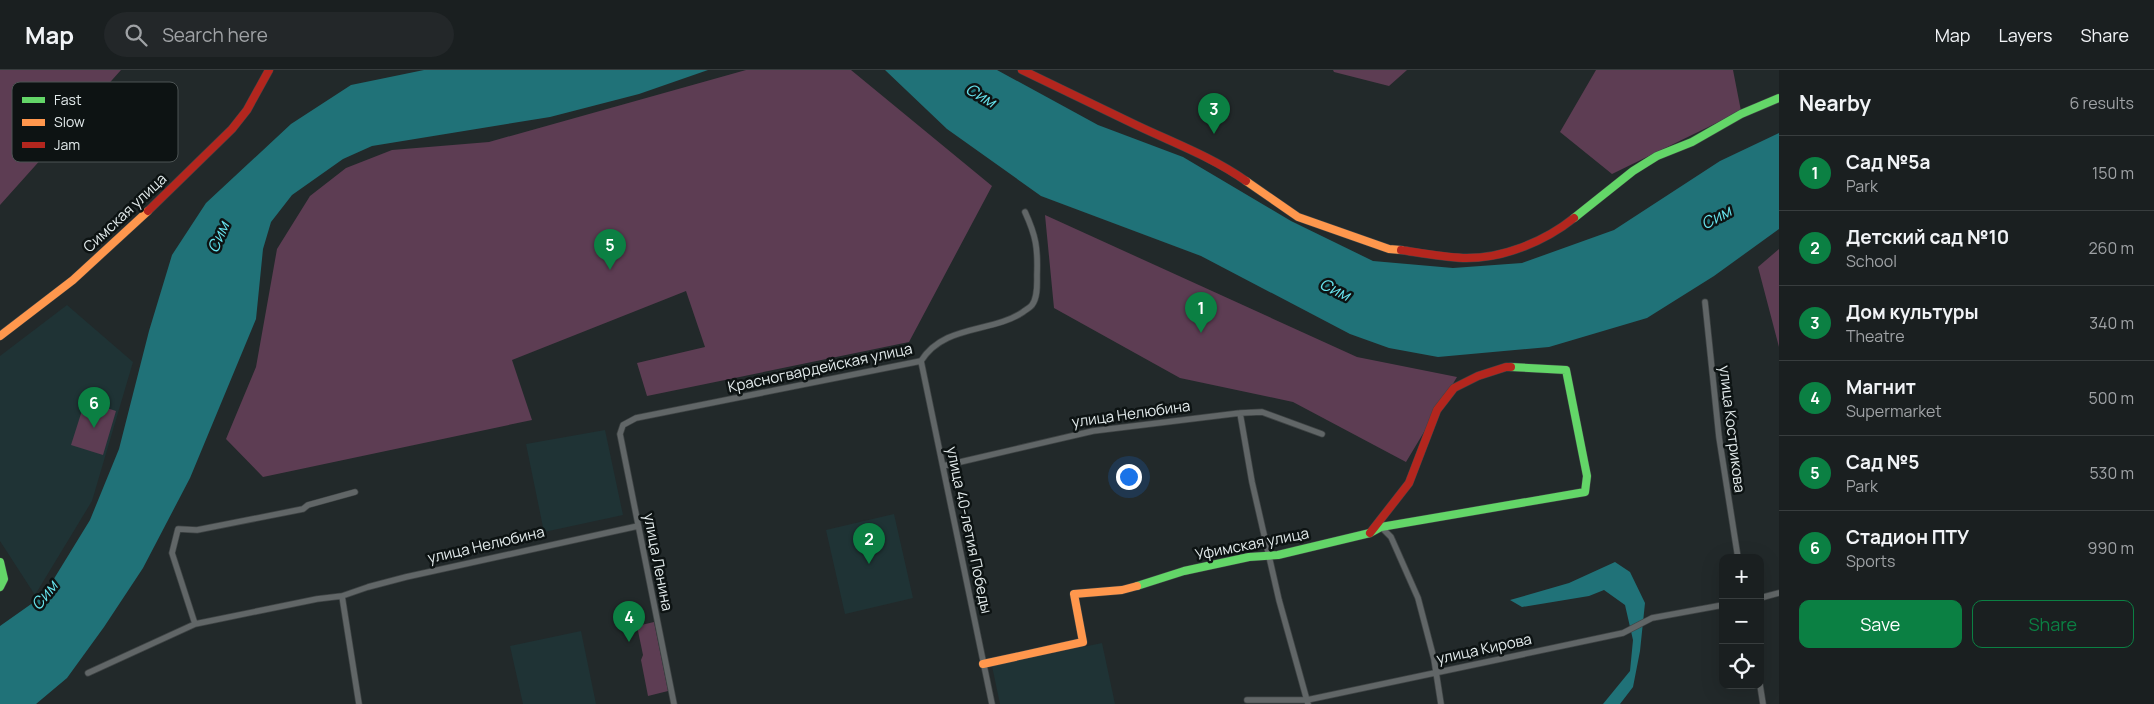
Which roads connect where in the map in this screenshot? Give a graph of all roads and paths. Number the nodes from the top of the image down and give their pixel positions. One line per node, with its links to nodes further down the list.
1 (269, 70): 6 (street, Симская улица)
2 (1022, 70): 3 (street)
3 (1779, 98)
4 (1025, 212): 7 (street, Красногвардейская улица)
5 (1705, 302): 16 (street, улица Кострикова)
6 (0, 336)
7 (921, 361): 9 (street, Красногвардейская улица); 11 (street, улица 40-летия Победы)
8 (1240, 413): 10 (street, улица Нелюбина); 11 (street, улица Нелюбина); 17 (street)
9 (623, 425): 13 (street, улица Ленина)
10 (1322, 434)
11 (943, 466): 25 (street, улица 40-летия Победы)
12 (355, 492): 24 (street)
13 (638, 526): 22 (street, улица Нелюбина); 32 (street, улица Ленина)
14 (1382, 527): 15 (street, Уфимская улица); 15 (street, Уфимская улица); 26 (street)
15 (1370, 533): 17 (street, Уфимская улица)
16 (1737, 554)
17 (1269, 556): 25 (street, Уфимская улица); 30 (street)
18 (0, 562): 19 (street)
19 (0, 587)
20 (1779, 594): 21 (street)
21 (1764, 597)
22 (341, 600): 24 (street, улица Нелюбина); 31 (street)
23 (1719, 606): 26 (street, улица Кирова)
24 (195, 624): 27 (street, улица Нелюбина)
25 (983, 664): 33 (street, улица 40-летия Победы)
26 (1435, 672): 30 (street, улица Кирова); 34 (street)
27 (88, 673)
28 (1761, 689): 35 (street)
29 (1247, 700): 30 (street, улица Кирова)
30 (1308, 702)
31 (359, 704)
32 (674, 704)
33 (992, 704)
34 (1442, 704)
35 (1763, 704)

